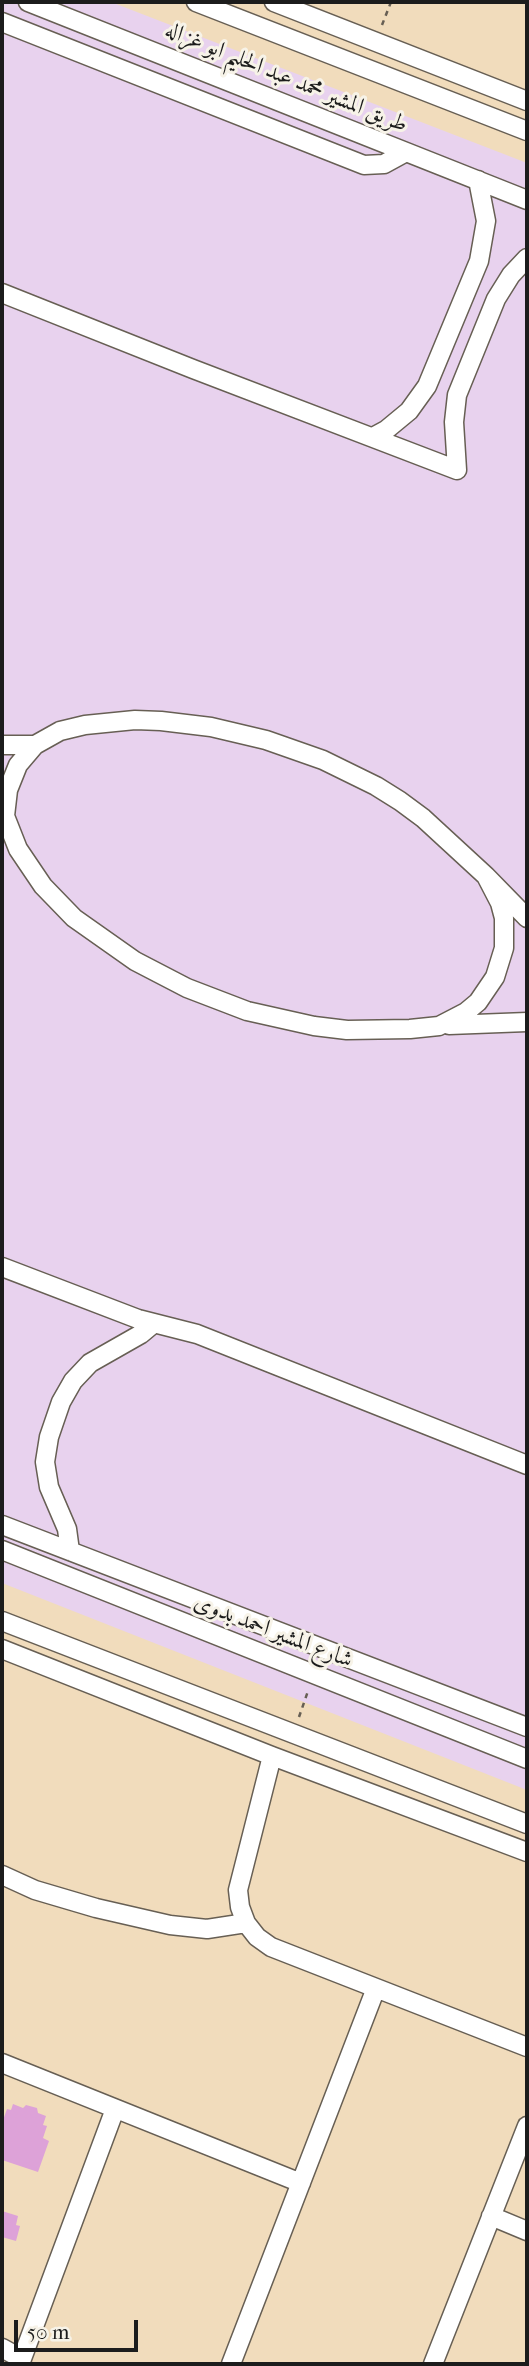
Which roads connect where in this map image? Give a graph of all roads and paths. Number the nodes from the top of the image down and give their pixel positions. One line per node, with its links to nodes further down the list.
1 (28, 2): 9 (street, طريق المشير محمد عبد الحليم ابو غزاله)
2 (196, 2): 8 (street, طريق المشير محمد عبد الحليم ابو غزاله)
3 (274, 2): 6 (street)
4 (391, 2): 6 (path)
5 (2, 22): 9 (street)
6 (375, 41): 7 (street)
7 (527, 101)
8 (527, 131)
9 (406, 152): 10 (street, طريق المشير محمد عبد الحليم ابو غزاله)
10 (478, 180): 11 (street, طريق المشير محمد عبد الحليم ابو غزاله); 14 (street)
11 (527, 200)
12 (527, 258): 15 (street)
13 (2, 293): 16 (street)
14 (433, 372): 15 (street); 16 (street)
15 (461, 382): 16 (street)
16 (373, 437)
17 (2, 744): 18 (street)
18 (35, 745): 19 (street); 20 (street)
19 (5, 825): 23 (street)
20 (486, 876): 21 (street); 23 (street)
21 (527, 918)
22 (527, 1022): 23 (street)
23 (439, 1026)
24 (2, 1267): 25 (street)
25 (153, 1324): 26 (street); 29 (street)
26 (527, 1465)
27 (2, 1525): 29 (street)
28 (2, 1550): 31 (street, شارع المشير احمد بدوى)
29 (70, 1552): 30 (street)
30 (152, 1584): 31 (street); 36 (street)
31 (143, 1607): 34 (street, شارع المشير احمد بدوى)
32 (2, 1621): 39 (street)
33 (2, 1649): 37 (street)
34 (313, 1674): 35 (path); 38 (street, شارع المشير احمد بدوى)
35 (299, 1718)
36 (527, 1727)
37 (272, 1756): 40 (street); 44 (street)
38 (527, 1759)
39 (439, 1790): 40 (street); 41 (street)
40 (429, 1817): 42 (street)
41 (527, 1824)
42 (527, 1853)
43 (2, 1874): 44 (street)
44 (246, 1923): 45 (street)
45 (376, 1988): 46 (street); 50 (street)
46 (527, 2048)
47 (2, 2063): 48 (street)
48 (115, 2109): 50 (street); 54 (street)
49 (527, 2126): 51 (street)
50 (301, 2183): 55 (street)
51 (491, 2216): 52 (street); 56 (street)
52 (527, 2231)
53 (2, 2348): 54 (street)
54 (21, 2361)
55 (231, 2364)
56 (433, 2364)

